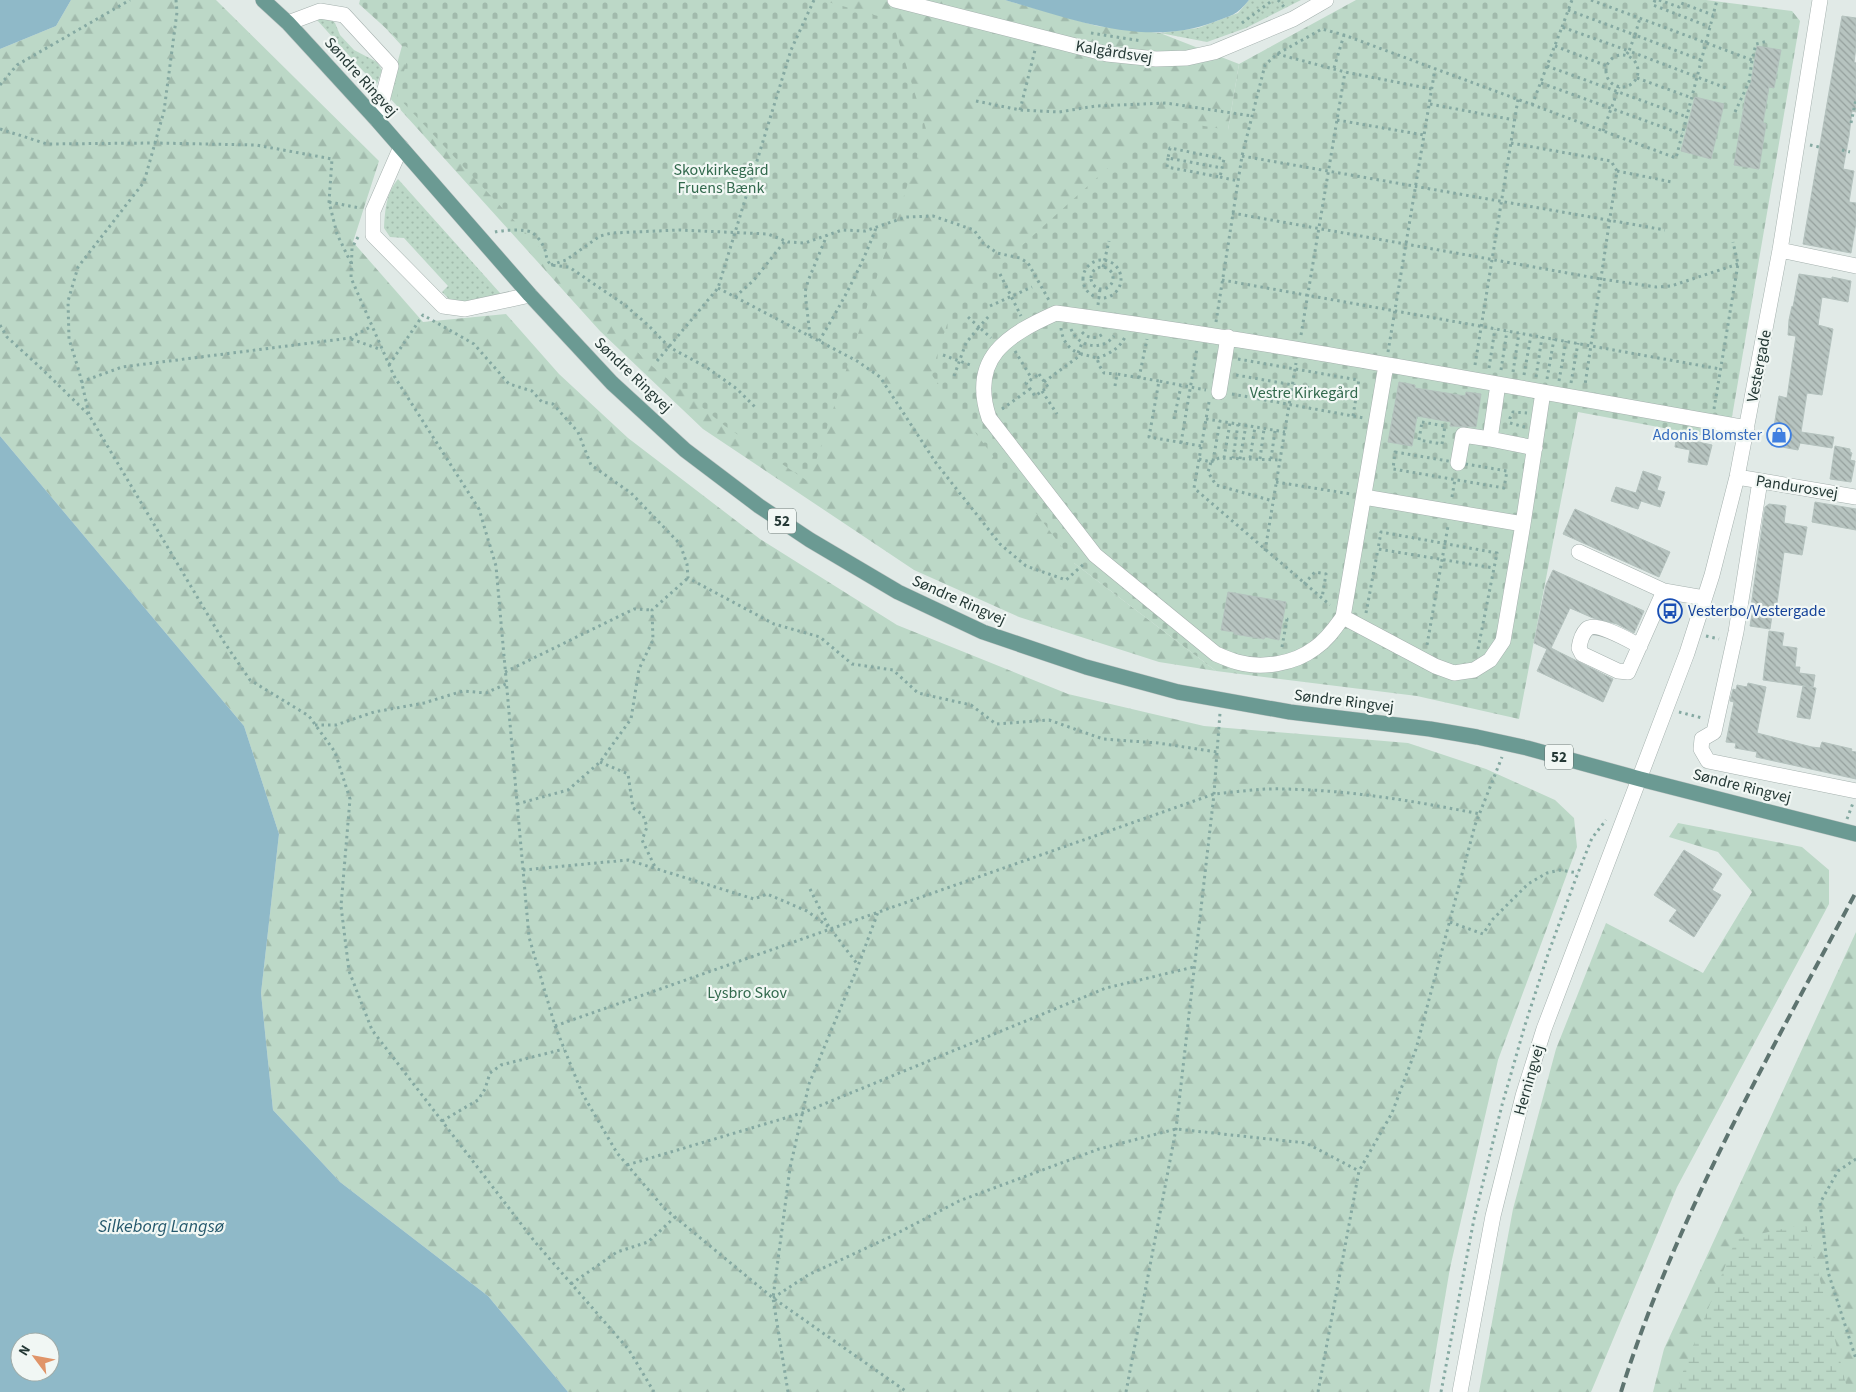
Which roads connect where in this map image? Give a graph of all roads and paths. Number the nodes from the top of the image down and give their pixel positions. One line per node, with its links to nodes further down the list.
1 (130, 0): 40 (path)
2 (176, 0): 64 (path)
3 (264, 0): 16 (main road, Søndre Ringvej / 52)
4 (814, 0): 87 (path)
5 (895, 0): 22 (street, Kalgårdsvej)
6 (1326, 0): 22 (street, Kalgårdsvej)
7 (1572, 0): 13 (path)
8 (1591, 0): 15 (path)
9 (1655, 0): 18 (path)
10 (1659, 0): 14 (path)
11 (1717, 0): 14 (path)
12 (1815, 1): 94 (street, Vestergade)
13 (1568, 10): 17 (path); 21 (path)
14 (1713, 15): 18 (path)
15 (1640, 18): 21 (path); 25 (path)
16 (288, 23): 56 (main road, Søndre Ringvej / 52); 56 (street)
17 (1562, 27): 26 (path); 27 (path)
18 (1710, 27): 25 (path)
19 (1087, 32): 23 (path)
20 (1344, 35): 28 (path); 34 (path); 35 (path)
21 (1635, 35): 27 (path); 30 (path)
22 (1038, 36): 52 (path)
23 (1146, 41)
24 (1768, 41): 31 (path)
25 (1706, 43): 30 (path); 31 (path)
26 (1555, 46): 32 (path); 33 (path)
27 (1629, 51): 29 (path); 37 (path)
28 (1277, 54): 34 (path); 54 (path)
29 (1626, 55): 33 (path); 38 (path)
30 (1701, 60): 37 (path)
31 (1752, 60): 53 (path)
32 (1547, 66): 39 (path); 44 (path)
33 (1607, 66): 41 (path)
34 (1334, 68): 36 (path)
35 (1435, 69): 43 (path); 46 (path)
36 (1345, 72): 43 (path); 57 (path)
37 (1697, 77): 42 (path); 45 (path)
38 (1637, 78): 41 (path); 45 (path)
39 (1541, 82): 50 (path); 51 (path)
40 (0, 85)
41 (1619, 87): 44 (path)
42 (1726, 88)
43 (1432, 89): 49 (path)
44 (1617, 92): 51 (path); 55 (path)
45 (1692, 98): 55 (path)
46 (1518, 99): 50 (path); 58 (path)
47 (1856, 99): 59 (path)
48 (976, 101): 52 (path)
49 (1430, 104): 58 (path); 63 (path)
50 (1532, 105): 61 (path)
51 (1611, 109): 61 (path); 62 (path)
52 (1020, 110): 54 (path)
53 (1735, 112)
54 (1252, 116): 69 (path)
55 (1687, 116): 62 (path)
56 (377, 120): 66 (main road, Søndre Ringvej / 52)
57 (1337, 120): 63 (path); 72 (path)
58 (1514, 120): 65 (path)
59 (1851, 123)
60 (0, 129): 64 (path)
61 (1603, 131): 62 (path)
62 (1682, 134)
63 (1424, 135): 77 (path)
64 (155, 143): 79 (path); 167 (path)
65 (1511, 143): 73 (path); 78 (path)
66 (401, 147): 80 (street); 89 (main road, Søndre Ringvej / 52)
67 (1842, 150): 68 (path)
68 (1850, 152)
69 (1242, 156): 72 (path); 75 (path)
70 (1168, 158): 71 (path); 71 (path); 74 (path)
71 (1222, 168): 74 (path)
72 (1328, 171): 77 (path); 84 (path)
73 (1617, 171): 76 (path); 82 (path)
74 (1220, 177): 75 (path)
75 (1238, 181): 81 (path)
76 (1672, 182)
77 (1416, 186): 78 (path); 93 (path)
78 (1501, 201): 82 (path); 95 (path)
79 (329, 202): 80 (path); 97 (path)
80 (373, 211): 109 (street)
81 (1232, 213): 84 (path); 106 (path)
82 (1610, 220): 85 (path); 105 (path)
83 (876, 227): 88 (path); 115 (path); 133 (path)
84 (1319, 228): 93 (path); 110 (path)
85 (1665, 230)
86 (360, 233): 97 (path)
87 (734, 233): 90 (path); 99 (path); 108 (path)
88 (826, 235): 90 (path); 129 (path)
89 (479, 237): 99 (path); 109 (main road, Søndre Ringvej / 52)
90 (785, 241): 112 (path)
91 (1109, 241): 96 (path)
92 (1734, 242): 98 (path)
93 (1406, 244): 95 (path); 114 (path)
94 (1780, 250): 100 (street); 197 (street, Vestergade)
95 (1492, 259): 105 (path); 121 (path)
96 (1105, 260): 101 (path); 103 (path); 103 (path)
97 (351, 263): 120 (path)
98 (1738, 264): 105 (path); 153 (path)
99 (551, 265): 141 (path)
100 (1856, 266)
101 (1103, 267): 104 (path); 104 (path)
102 (1000, 274): 111 (path)
103 (1084, 275): 104 (path)
104 (1091, 277)
105 (1600, 279): 140 (path)
106 (1222, 280): 110 (path); 128 (path)
107 (1032, 287): 111 (path)
108 (718, 288): 112 (path); 141 (path)
109 (530, 295): 246 (main road, Søndre Ringvej / 52)
110 (1307, 295): 114 (path); 142 (path)
111 (1011, 296): 113 (path); 123 (path)
112 (735, 297): 129 (path)
113 (990, 306)
114 (1395, 311): 121 (path); 152 (path)
115 (1064, 314): 118 (street); 123 (street); 137 (path); 144 (path)
116 (989, 316): 122 (path)
117 (968, 318): 122 (path)
118 (1124, 322): 128 (street); 137 (path); 147 (path)
119 (0, 325): 185 (path)
120 (372, 326): 131 (path); 143 (path)
121 (1481, 326): 124 (path); 166 (path)
122 (979, 327): 136 (path); 148 (path)
123 (1026, 328): 136 (street)
124 (1495, 329): 125 (path); 163 (path)
125 (1507, 331): 126 (path); 163 (path)
126 (1519, 333): 127 (path); 157 (path)
127 (1531, 335): 130 (path); 159 (path)
128 (1221, 336): 142 (street); 146 (street)
129 (810, 337): 133 (path)
130 (1542, 337): 132 (path); 161 (path)
131 (350, 338): 143 (path); 167 (path)
132 (1554, 339): 135 (path); 175 (path)
133 (819, 341): 226 (path)
134 (1155, 341): 162 (path)
135 (1566, 341): 138 (path); 170 (path)
136 (1005, 343): 154 (street); 164 (path)
137 (1082, 343): 144 (path)
138 (1578, 344): 140 (path); 171 (path)
139 (1189, 346): 176 (path)
140 (1590, 346): 153 (path); 180 (path)
141 (669, 347): 150 (path); 183 (path)
142 (1298, 349): 149 (street); 155 (path)
143 (382, 350): 151 (path)
144 (1080, 354): 147 (path); 168 (path)
145 (943, 355): 148 (path)
146 (1225, 356): 155 (path); 156 (street)
147 (1097, 358): 158 (path)
148 (959, 360): 154 (path); 160 (path)
149 (1362, 360): 152 (street); 165 (path)
150 (657, 361)
151 (389, 365): 229 (path); 244 (path)
152 (1386, 365): 166 (street); 190 (street)
153 (1720, 369): 192 (path)
154 (986, 370): 187 (street)
155 (1295, 370): 165 (path); 172 (path)
156 (1222, 373): 172 (path); 179 (street)
157 (1512, 373): 159 (path); 163 (path)
158 (1116, 374): 162 (path); 173 (path)
159 (1524, 375): 161 (path)
160 (954, 376)
161 (1536, 377): 175 (path)
162 (1139, 378): 169 (path)
163 (1499, 378): 166 (street); 175 (street); 201 (street)
164 (1032, 379): 168 (path); 177 (path)
165 (1358, 380): 181 (path)
166 (1473, 380)
167 (82, 382): 185 (path)
168 (1044, 382): 178 (path)
169 (1159, 382): 174 (path); 202 (path)
170 (1559, 382): 171 (path); 175 (path)
171 (1571, 384): 180 (path)
172 (1292, 385): 181 (path); 182 (path)
173 (1115, 386)
174 (1181, 386): 176 (path); 188 (path)
175 (1545, 386): 180 (street); 205 (street)
176 (1191, 388): 179 (path); 202 (path)
177 (1030, 390): 178 (path); 187 (path)
178 (1042, 391): 184 (path)
179 (1215, 391): 182 (path); 189 (path)
180 (1583, 392): 192 (street)
181 (1356, 396): 186 (path)
182 (1289, 404): 186 (path); 200 (path)
183 (755, 407)
184 (1057, 414)
185 (89, 415): 249 (path)
186 (1352, 416): 190 (path)
187 (988, 418): 226 (street)
188 (1174, 419)
189 (1206, 419): 191 (path); 204 (path)
190 (1377, 420): 219 (street)
191 (1220, 421): 193 (path); 214 (path)
192 (1712, 422): 197 (street)
193 (1230, 423): 194 (path); 206 (path)
194 (1238, 424): 195 (path); 207 (path)
195 (1246, 425): 196 (path); 208 (path)
196 (1255, 427): 198 (path); 210 (path)
197 (1747, 428): 216 (street, Vestergade)
198 (1264, 429): 199 (path); 211 (path)
199 (1276, 431): 200 (path); 212 (path)
200 (1285, 432): 213 (path)
201 (1490, 439): 205 (street); 215 (street)
202 (1181, 443): 204 (path)
203 (1442, 444): 203 (path)
204 (1201, 446): 209 (path)
205 (1535, 448): 222 (street)
206 (1224, 458): 207 (path); 214 (path)
207 (1233, 458): 208 (path)
208 (1240, 458): 210 (path)
209 (1199, 459): 214 (path); 224 (path)
210 (1250, 459): 211 (path)
211 (1260, 459): 212 (path)
212 (1271, 459): 213 (path)
213 (1280, 460): 218 (path)
214 (1212, 462): 221 (path)
215 (1458, 463)
216 (1737, 477): 217 (street, Pandurosvej); 233 (street, Vestergade)
217 (1760, 481): 220 (street, Pandurosvej); 239 (street)
218 (1276, 482): 219 (path); 221 (path)
219 (1364, 496): 222 (street); 235 (street)
220 (1856, 497)
221 (1273, 501): 224 (path)
222 (1523, 524): 243 (street)
223 (1378, 549): 227 (path); 228 (path); 237 (path)
224 (1265, 551): 230 (path)
225 (1579, 552): 231 (street)
226 (1094, 555): 241 (street)
227 (1443, 560): 228 (path); 242 (path)
228 (1494, 568): 243 (path)
229 (688, 578): 234 (path); 251 (path)
230 (1304, 584): 232 (path); 232 (path)
231 (1664, 591): 233 (street); 240 (street)
232 (1322, 598): 235 (path)
233 (1704, 598): 238 (street, Vestergade)
234 (652, 610): 244 (path); 252 (path)
235 (1344, 617): 237 (street); 241 (street)
236 (1283, 618): 241 (path)
237 (1364, 628): 242 (street)
238 (1693, 632): 239 (path); 247 (street, Vestergade)
239 (1734, 642): 248 (street)
240 (1640, 646)
241 (1291, 660)
242 (1424, 661): 243 (street)
243 (1474, 670)
244 (505, 672): 245 (path)
245 (506, 684): 249 (path); 257 (path)
246 (1220, 700): 250 (main road, Søndre Ringvej / 52); 251 (path)
247 (1666, 709): 248 (path); 253 (street, Vestergade)
248 (1716, 721): 254 (street)
249 (315, 725): 272 (path)
250 (1507, 744): 253 (main road, Søndre Ringvej / 52); 258 (path)
251 (1217, 752): 255 (path)
252 (600, 762): 257 (path); 260 (path)
253 (1640, 779): 259 (main road, Søndre Ringvej / 52); 286 (street, Herningvej)
254 (1856, 791)
255 (1214, 794): 258 (path); 264 (path); 268 (path)
256 (1856, 796): 259 (path)
257 (517, 804): 261 (path)
258 (1480, 814): 265 (path)
259 (1849, 832)
260 (656, 869): 261 (path); 266 (path)
261 (523, 870): 269 (path)
262 (1578, 873): 265 (path)
263 (810, 889): 266 (path)
264 (879, 911): 266 (path); 267 (path)
265 (1450, 922): 276 (path)
266 (830, 928): 267 (path); 269 (path)
267 (858, 966): 271 (path)
268 (1194, 967): 271 (path); 273 (path)
269 (555, 1026): 270 (path)
270 (564, 1049): 272 (path); 275 (path)
271 (802, 1113): 275 (path); 279 (path)
272 (442, 1121): 278 (path)
273 (1176, 1129): 276 (path); 279 (path); 284 (path)
274 (1856, 1159): 280 (path)
275 (627, 1165): 277 (path)
276 (1358, 1171): 285 (path)
277 (675, 1217): 278 (path); 279 (path)
278 (571, 1284): 281 (path)
279 (773, 1298): 282 (path); 283 (path)
280 (1856, 1359)
281 (654, 1392)
282 (788, 1392)
283 (907, 1392)
284 (1126, 1392)
285 (1318, 1392)
286 (1460, 1392)

